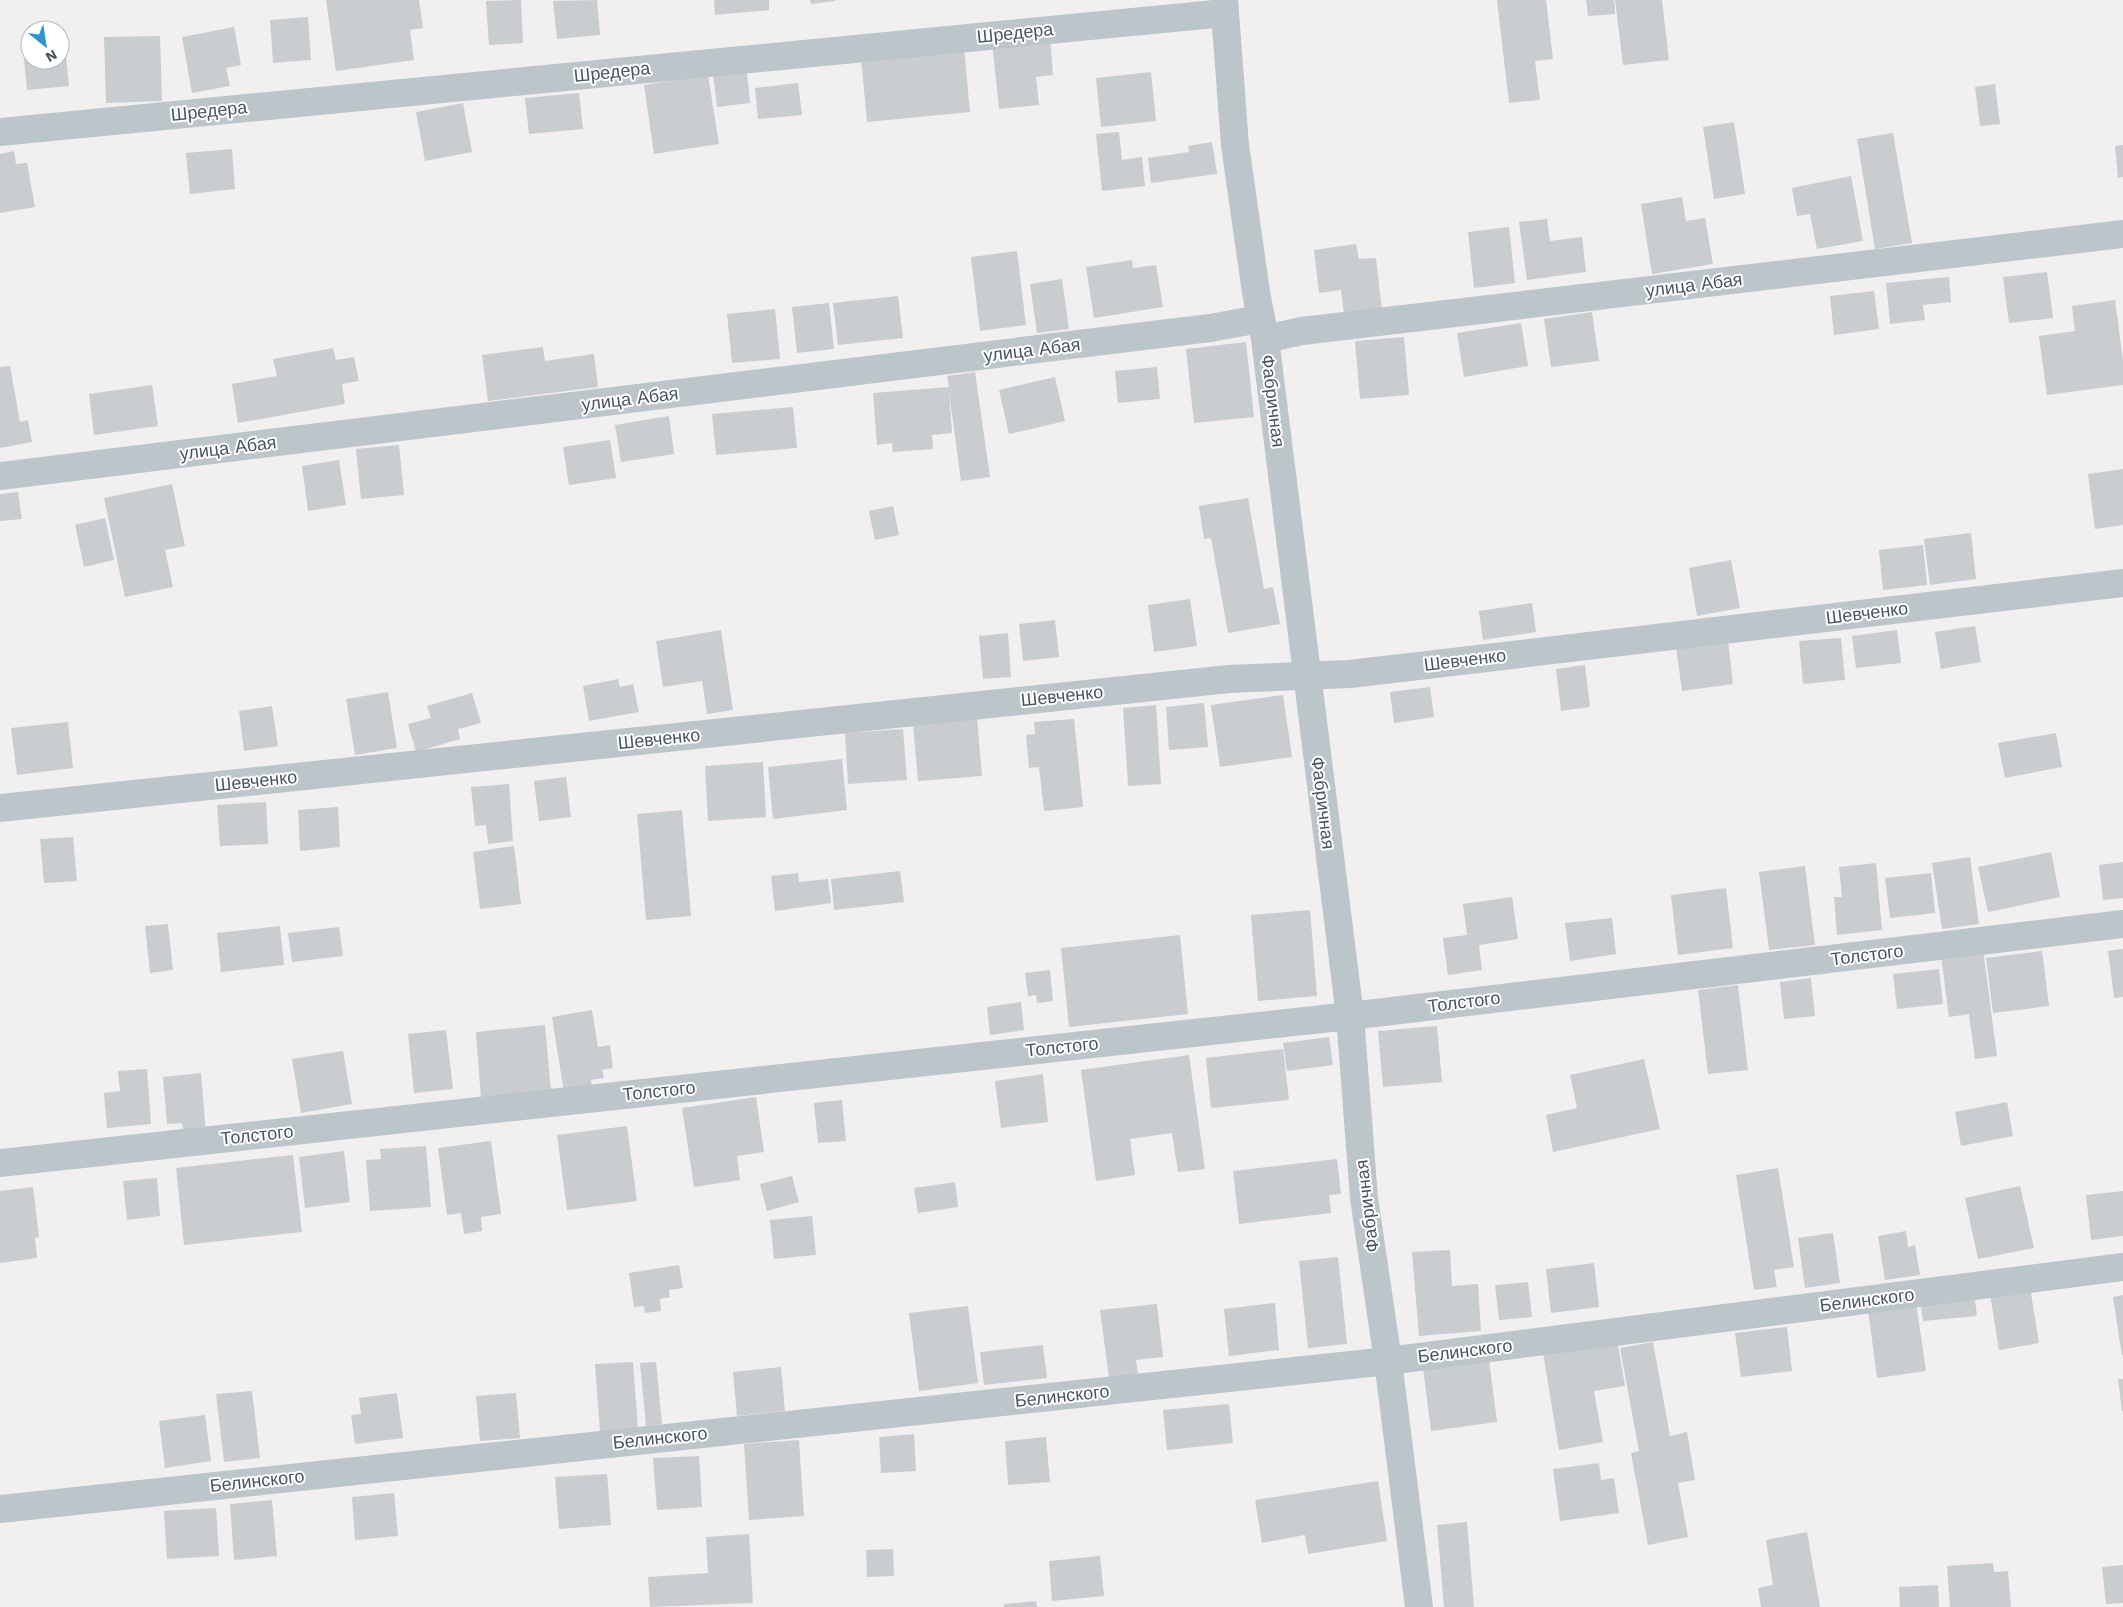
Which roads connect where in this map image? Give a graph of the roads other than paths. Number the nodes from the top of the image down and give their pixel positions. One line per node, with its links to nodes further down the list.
1 (1224, 6): 2 (street, Шредера); 4 (street, Фабричная)
2 (0, 132)
3 (2123, 234): 4 (street, улица Абая)
4 (1263, 329): 5 (street, улица Абая); 7 (street, Фабричная)
5 (0, 476)
6 (2123, 583): 7 (street, Шевченко)
7 (1307, 674): 8 (street, Шевченко); 10 (street, Фабричная)
8 (0, 808)
9 (2123, 924): 10 (street, Толстого)
10 (1350, 1016): 11 (street, Толстого); 13 (street, Фабричная)
11 (0, 1163)
12 (2123, 1267): 13 (street, Белинского)
13 (1388, 1361): 14 (street, Белинского); 15 (street, Фабричная)
14 (0, 1509)
15 (1419, 1607)

